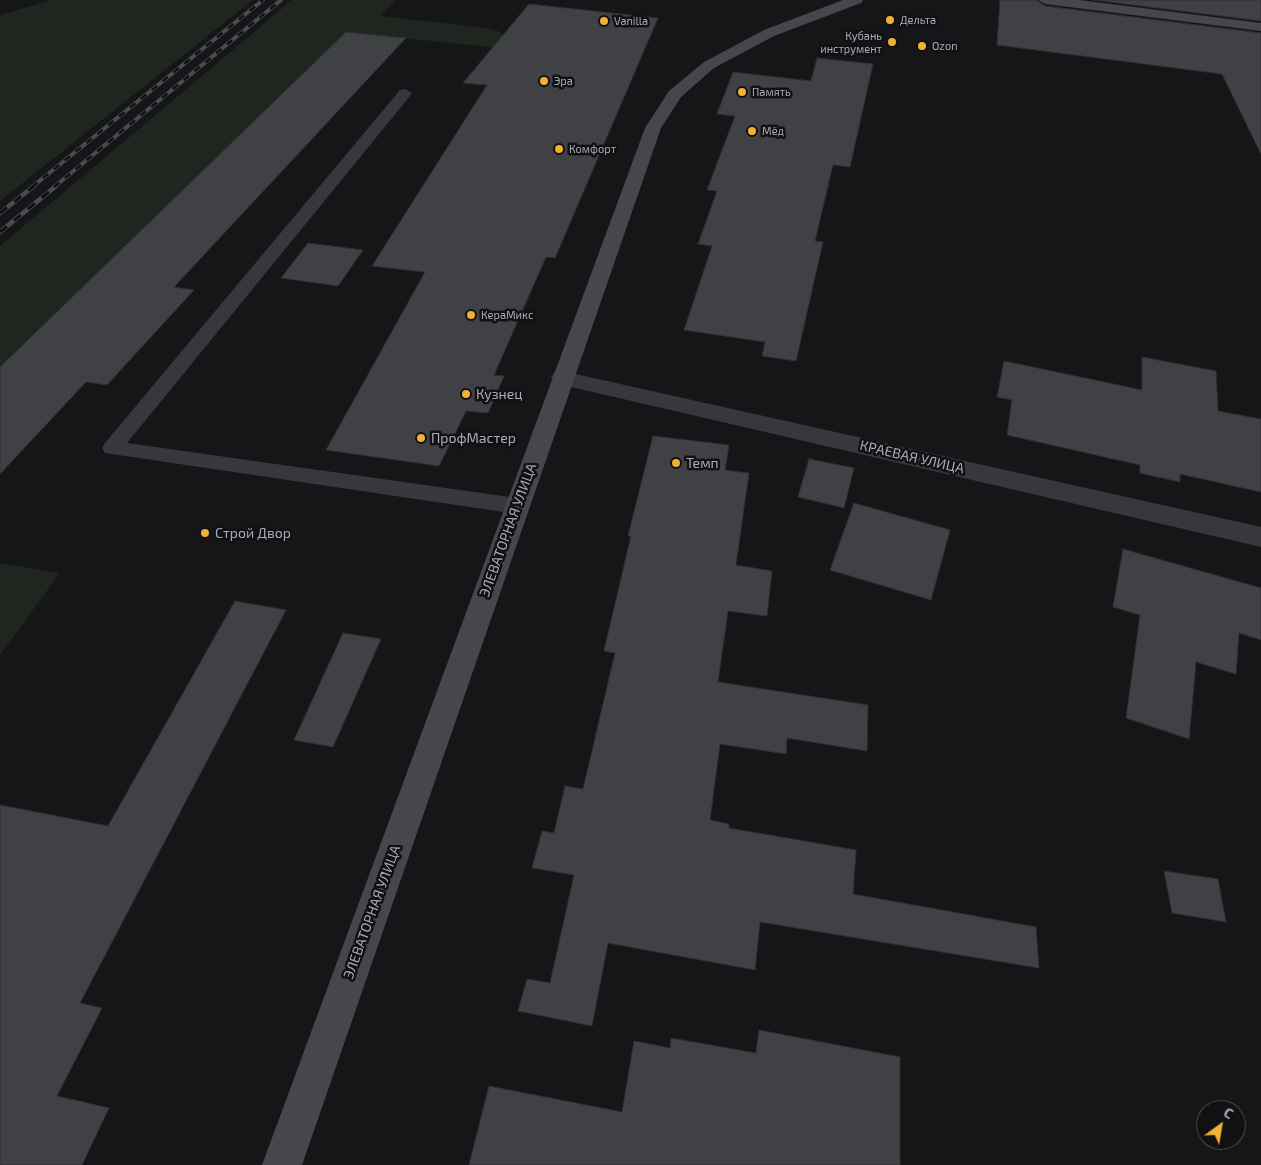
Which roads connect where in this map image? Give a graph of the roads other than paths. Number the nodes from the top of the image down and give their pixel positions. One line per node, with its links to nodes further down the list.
1 (856, 0): 5 (street, ЭЛЕВАТОРНАЯ УЛИЦА)
2 (1045, 0): 3 (street)
3 (1261, 27)
4 (405, 93): 6 (lane)
5 (562, 378): 6 (street, ЭЛЕВАТОРНАЯ УЛИЦА); 7 (street, КРАЕВАЯ УЛИЦА)
6 (517, 506): 8 (street, ЭЛЕВАТОРНАЯ УЛИЦА)
7 (1261, 537)
8 (282, 1165)

